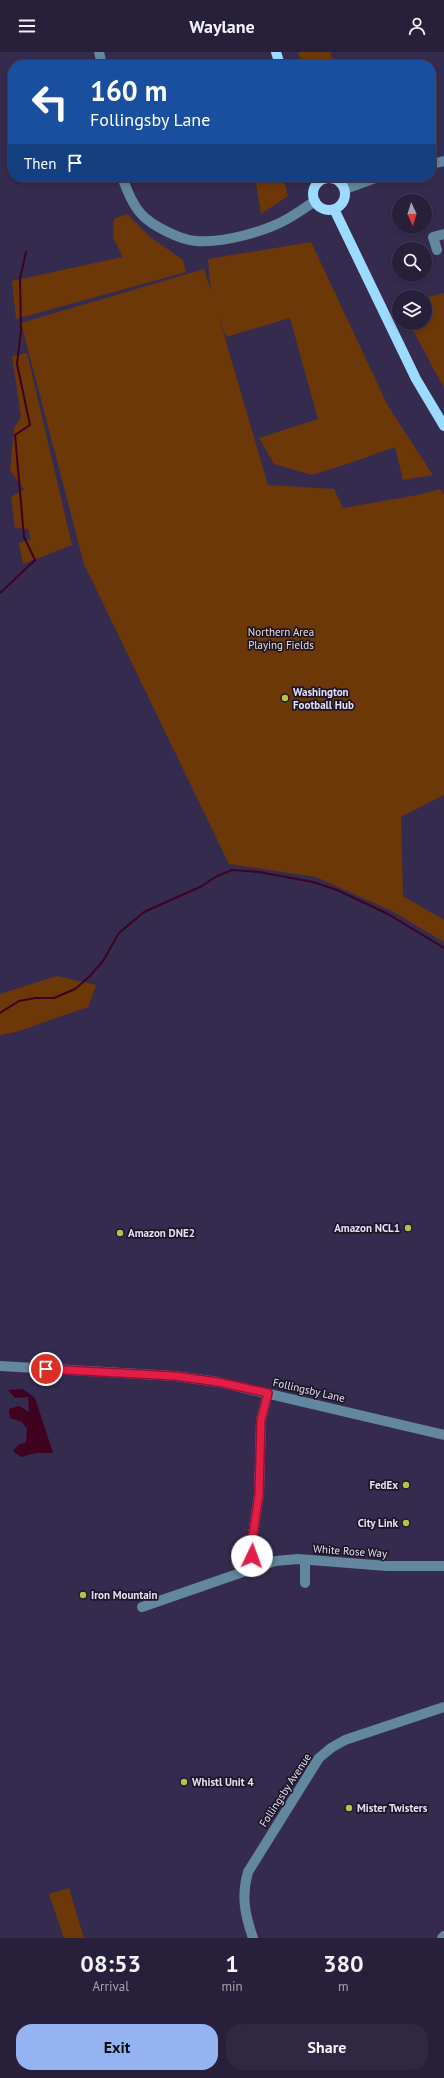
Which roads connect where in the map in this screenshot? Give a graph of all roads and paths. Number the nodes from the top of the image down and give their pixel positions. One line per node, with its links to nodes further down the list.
1 (124, 182): 6 (street)
2 (318, 182): 6 (main road)
3 (340, 182): 5 (main road)
4 (364, 182): 5 (street)
5 (345, 189): 7 (main road)
6 (315, 201): 7 (main road)
7 (334, 209): 10 (main road)
8 (444, 234): 9 (street)
9 (437, 250)
10 (444, 426)
11 (0, 1366): 12 (street, Follingsby Lane)
12 (268, 1393): 13 (street, Follingsby Lane); 16 (street)
13 (444, 1435)
14 (305, 1560): 15 (street, White Rose Way); 16 (street, White Rose Way); 17 (street)
15 (444, 1566)
16 (256, 1567): 18 (street, White Rose Way)
17 (305, 1583)
18 (142, 1607)
19 (444, 1706): 20 (street, Follingsby Avenue)
20 (253, 1938)

